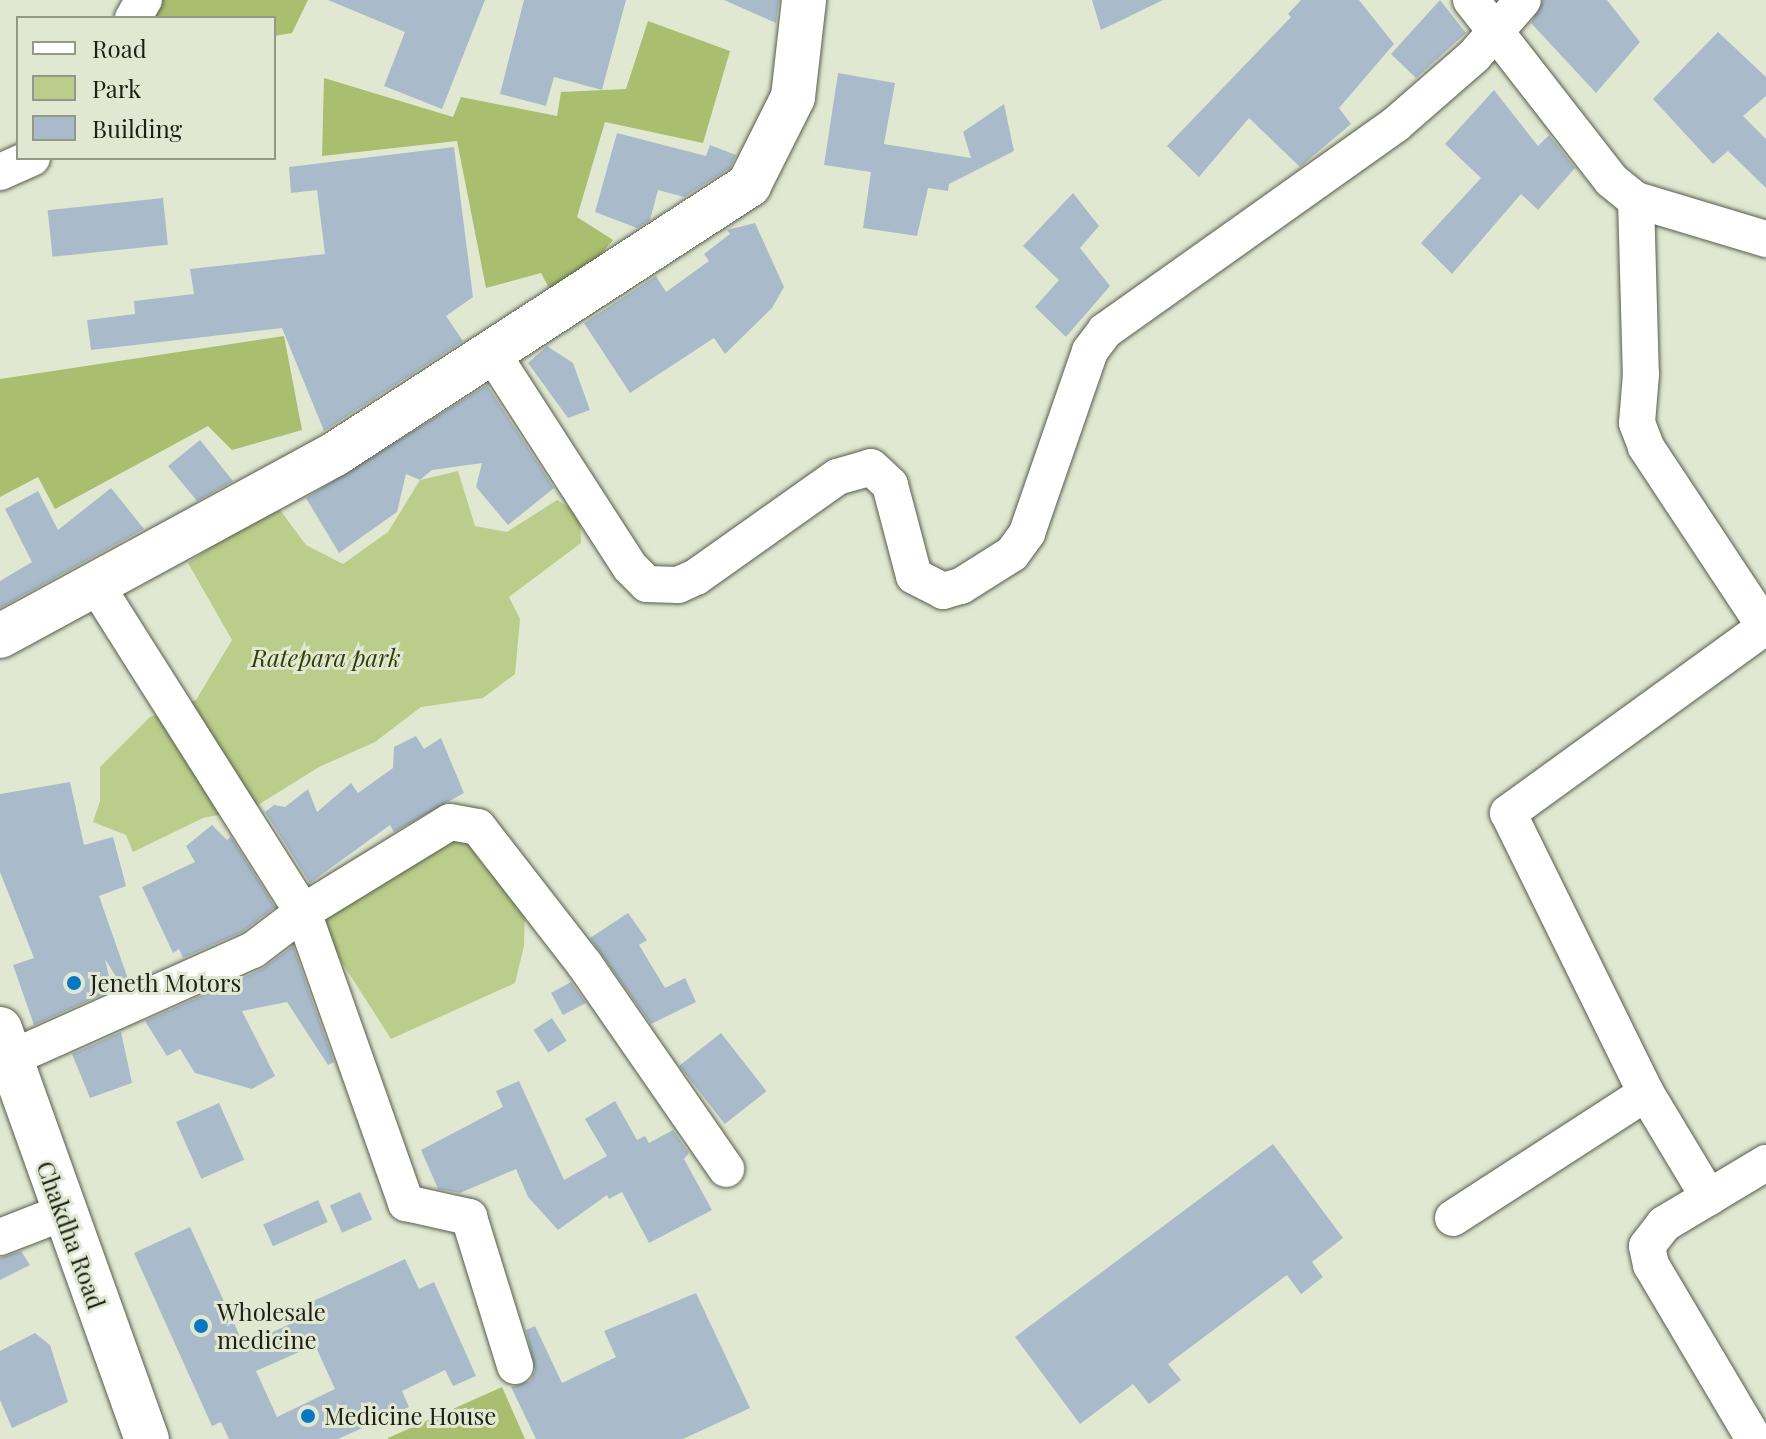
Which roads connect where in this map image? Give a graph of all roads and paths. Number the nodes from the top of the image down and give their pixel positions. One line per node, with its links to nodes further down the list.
1 (804, 0): 9 (main road)
2 (1471, 0): 4 (street)
3 (1523, 0): 4 (street)
4 (1498, 32): 7 (street); 9 (street)
5 (27, 160): 6 (street)
6 (0, 172)
7 (1636, 200): 8 (street); 11 (street)
8 (1766, 239)
9 (492, 353): 10 (main road)
10 (96, 585): 12 (main road); 13 (street)
11 (1766, 628): 15 (street)
12 (0, 636)
13 (303, 912): 14 (street); 17 (street); 22 (street)
14 (4, 1044): 19 (main road, Chakdha Road)
15 (1646, 1093): 18 (street); 20 (street)
16 (1766, 1163): 18 (street)
17 (726, 1169)
18 (1709, 1198): 24 (street)
19 (62, 1213): 21 (street); 23 (main road, Chakdha Road)
20 (1453, 1218)
21 (0, 1237)
22 (515, 1366)
23 (147, 1439)
24 (1754, 1439)

